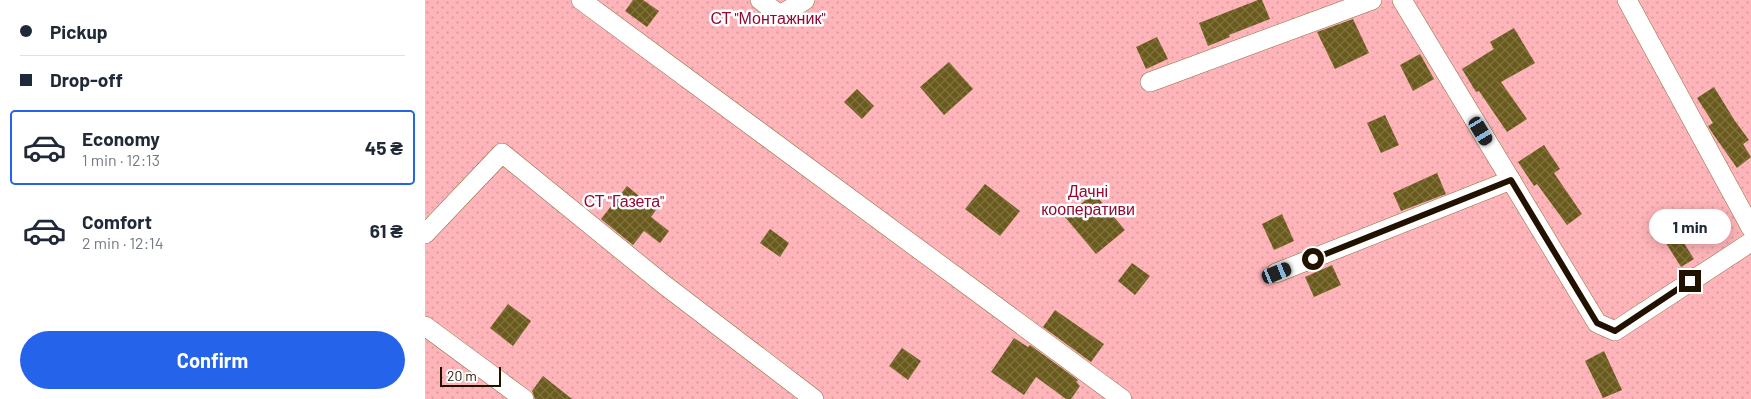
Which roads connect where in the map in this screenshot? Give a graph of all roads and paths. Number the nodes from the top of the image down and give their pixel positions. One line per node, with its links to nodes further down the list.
1 (581, 0): 16 (street)
2 (760, 0): 3 (street)
3 (805, 0)
4 (1372, 0): 7 (street)
5 (1402, 0): 8 (street)
6 (1627, 0): 9 (street)
7 (1150, 82)
8 (1511, 180): 11 (street); 12 (street)
9 (1751, 228)
10 (425, 234): 15 (street)
11 (1751, 242)
12 (1277, 273)
13 (425, 326): 14 (street)
14 (524, 399)
15 (814, 399)
16 (1122, 399)

